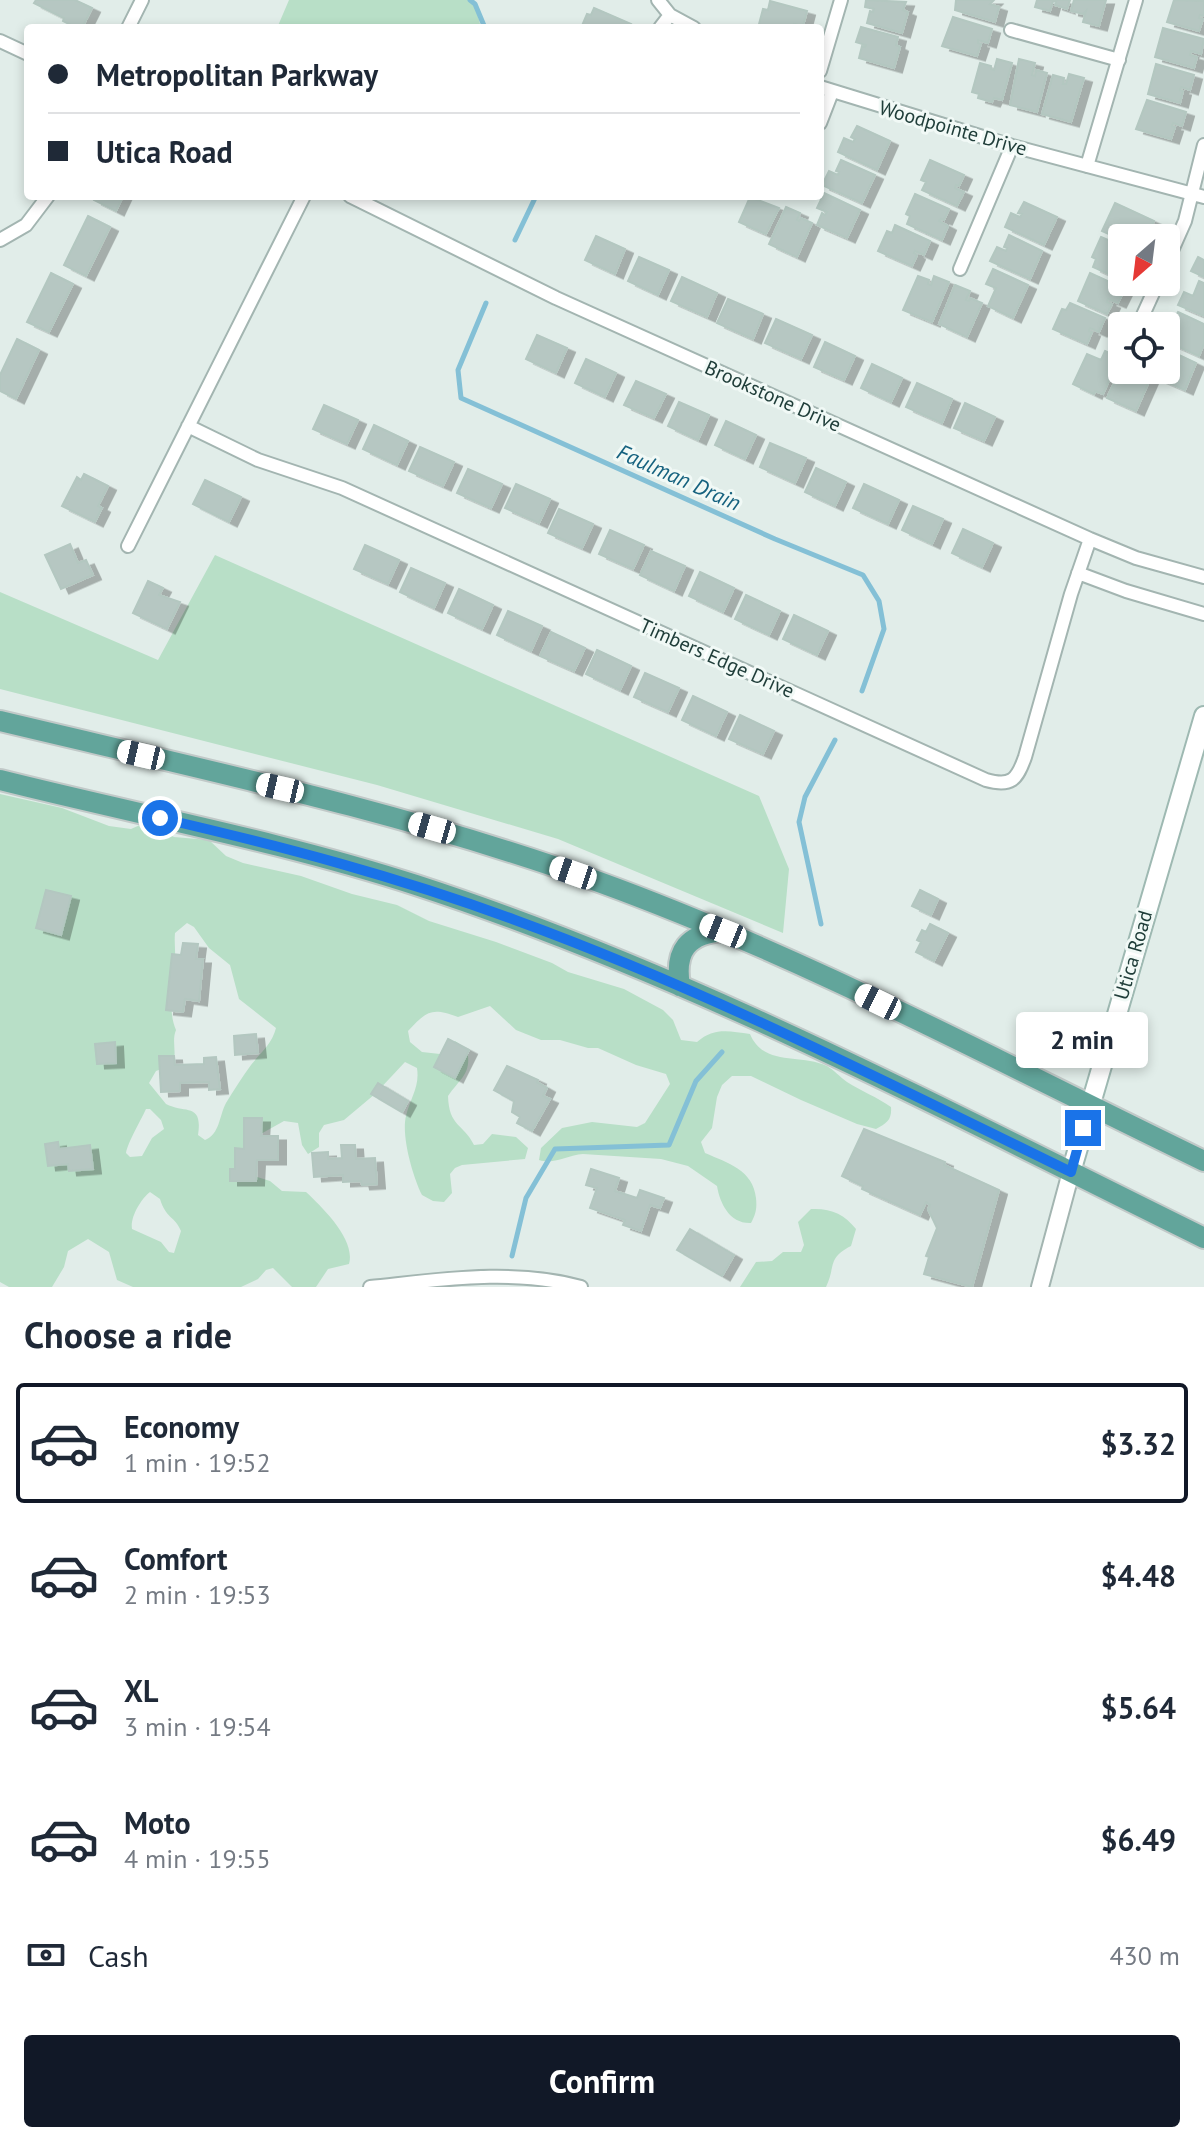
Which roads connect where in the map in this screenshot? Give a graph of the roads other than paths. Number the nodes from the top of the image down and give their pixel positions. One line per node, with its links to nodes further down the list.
1 (142, 0): 6 (street)
2 (658, 0): 5 (street)
3 (841, 0): 12 (street)
4 (1136, 0): 13 (street)
5 (670, 15): 7 (street); 8 (street)
6 (130, 24)
7 (663, 24)
8 (687, 24)
9 (1011, 30): 13 (street)
10 (0, 41): 11 (street)
11 (24, 52)
12 (824, 57)
13 (1119, 60): 17 (street)
14 (826, 90): 16 (street, Woodpointe Drive)
15 (1204, 145): 18 (street)
16 (1012, 146): 17 (street, Woodpointe Drive); 25 (street)
17 (1087, 166): 18 (street, Woodpointe Drive)
18 (1190, 193): 19 (street, Woodpointe Drive); 23 (street)
19 (1204, 197)
20 (45, 200): 24 (street)
21 (302, 200): 26 (street)
22 (358, 200): 27 (street, Brookstone Drive)
23 (1180, 232)
24 (0, 240)
25 (960, 269)
26 (188, 426): 28 (street); 29 (street, Timbers Edge Drive)
27 (1090, 539): 29 (street, Timbers Edge Drive); 30 (street, Brookstone Drive)
28 (128, 546)
29 (1078, 573): 31 (street)
30 (1204, 577)
31 (1204, 614)
32 (1204, 716): 37 (main road, Utica Road)
33 (0, 721): 35 (main road)
34 (0, 780): 36 (main road)
35 (723, 931): 36 (main road); 37 (main road)
36 (680, 986): 39 (main road)
37 (1089, 1105): 38 (main road); 39 (main road, Utica Road)
38 (1204, 1161)
39 (1071, 1172): 40 (main road); 43 (street, Utica Road)
40 (1204, 1238)
41 (370, 1287): 42 (street)
42 (581, 1287)
43 (1040, 1287)

